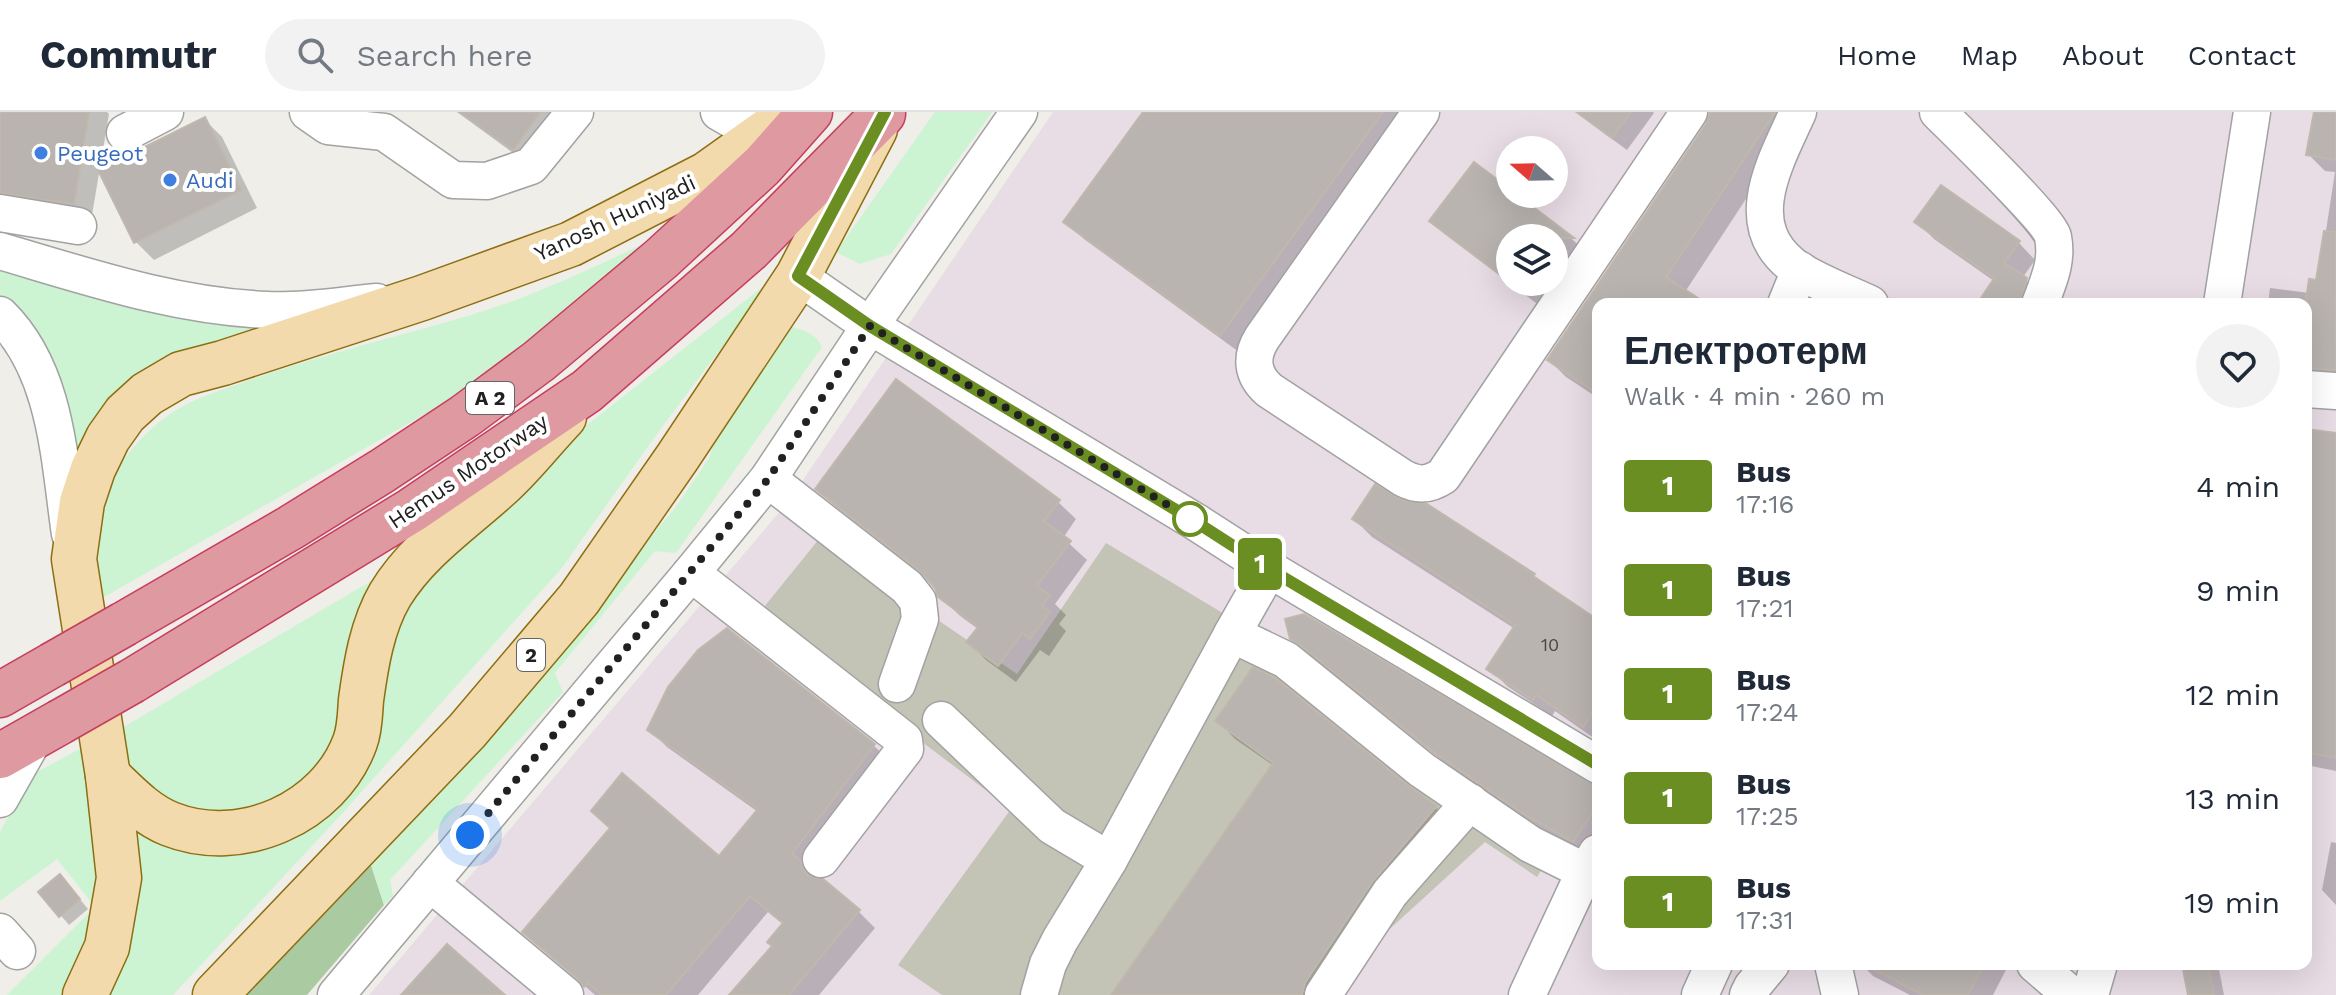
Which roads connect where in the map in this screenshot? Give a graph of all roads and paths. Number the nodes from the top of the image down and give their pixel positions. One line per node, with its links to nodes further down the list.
1 (165, 112): 15 (street)
2 (308, 112): 13 (street)
3 (575, 112): 13 (street)
4 (719, 112): 14 (street)
5 (810, 112): 37 (highway, A 2, bridge)
6 (1019, 112): 27 (street)
7 (1421, 112): 8 (street)
8 (1689, 112)
9 (1798, 112): 19 (street)
10 (1938, 112): 24 (street)
11 (2252, 112): 25 (street)
12 (884, 113): 20 (main road, 2); 29 (highway, Hemus Motorway / A 2)
13 (391, 122)
14 (780, 122): 21 (main road, Yanosh Huniyadi)
15 (125, 133)
16 (0, 213): 17 (street)
17 (78, 226)
18 (0, 251): 21 (street)
19 (1800, 270): 22 (street); 23 (street)
20 (798, 276): 27 (street); 54 (main road, 2)
21 (422, 298): 32 (main road, Yanosh Huniyadi)
22 (1788, 298)
23 (1858, 298)
24 (2042, 298)
25 (2223, 298)
26 (0, 315): 32 (street)
27 (870, 326): 31 (street); 33 (street)
28 (2312, 389): 30 (street)
29 (587, 391): 39 (highway, Hemus Motorway / A 2, bridge); 41 (main road)
30 (2336, 391)
31 (768, 479): 34 (street); 36 (street)
32 (74, 559): 41 (main road, Yanosh Huniyadi)
33 (1269, 569): 35 (street); 40 (street)
34 (691, 573): 44 (street); 47 (street)
35 (1232, 634): 43 (street); 45 (street)
36 (897, 684)
37 (0, 695)
38 (941, 720): 45 (street)
39 (31, 738): 42 (street)
40 (1592, 761)
41 (108, 776): 53 (main road, Yanosh Huniyadi)
42 (0, 799)
43 (1470, 802): 46 (street); 58 (street)
44 (821, 859)
45 (1109, 860): 57 (street)
46 (1592, 862): 59 (street)
47 (430, 883): 55 (street); 56 (street)
48 (1711, 970): 60 (street)
49 (1766, 970): 61 (street)
50 (1834, 970): 62 (street)
51 (2042, 970): 63 (street)
52 (2097, 970): 64 (street)
53 (85, 995)
54 (215, 995)
55 (336, 995)
56 (565, 995)
57 (1039, 995)
58 (1323, 995)
59 (1527, 995)
60 (1700, 995)
61 (1748, 995)
62 (1840, 995)
63 (2071, 995)
64 (2090, 995)

